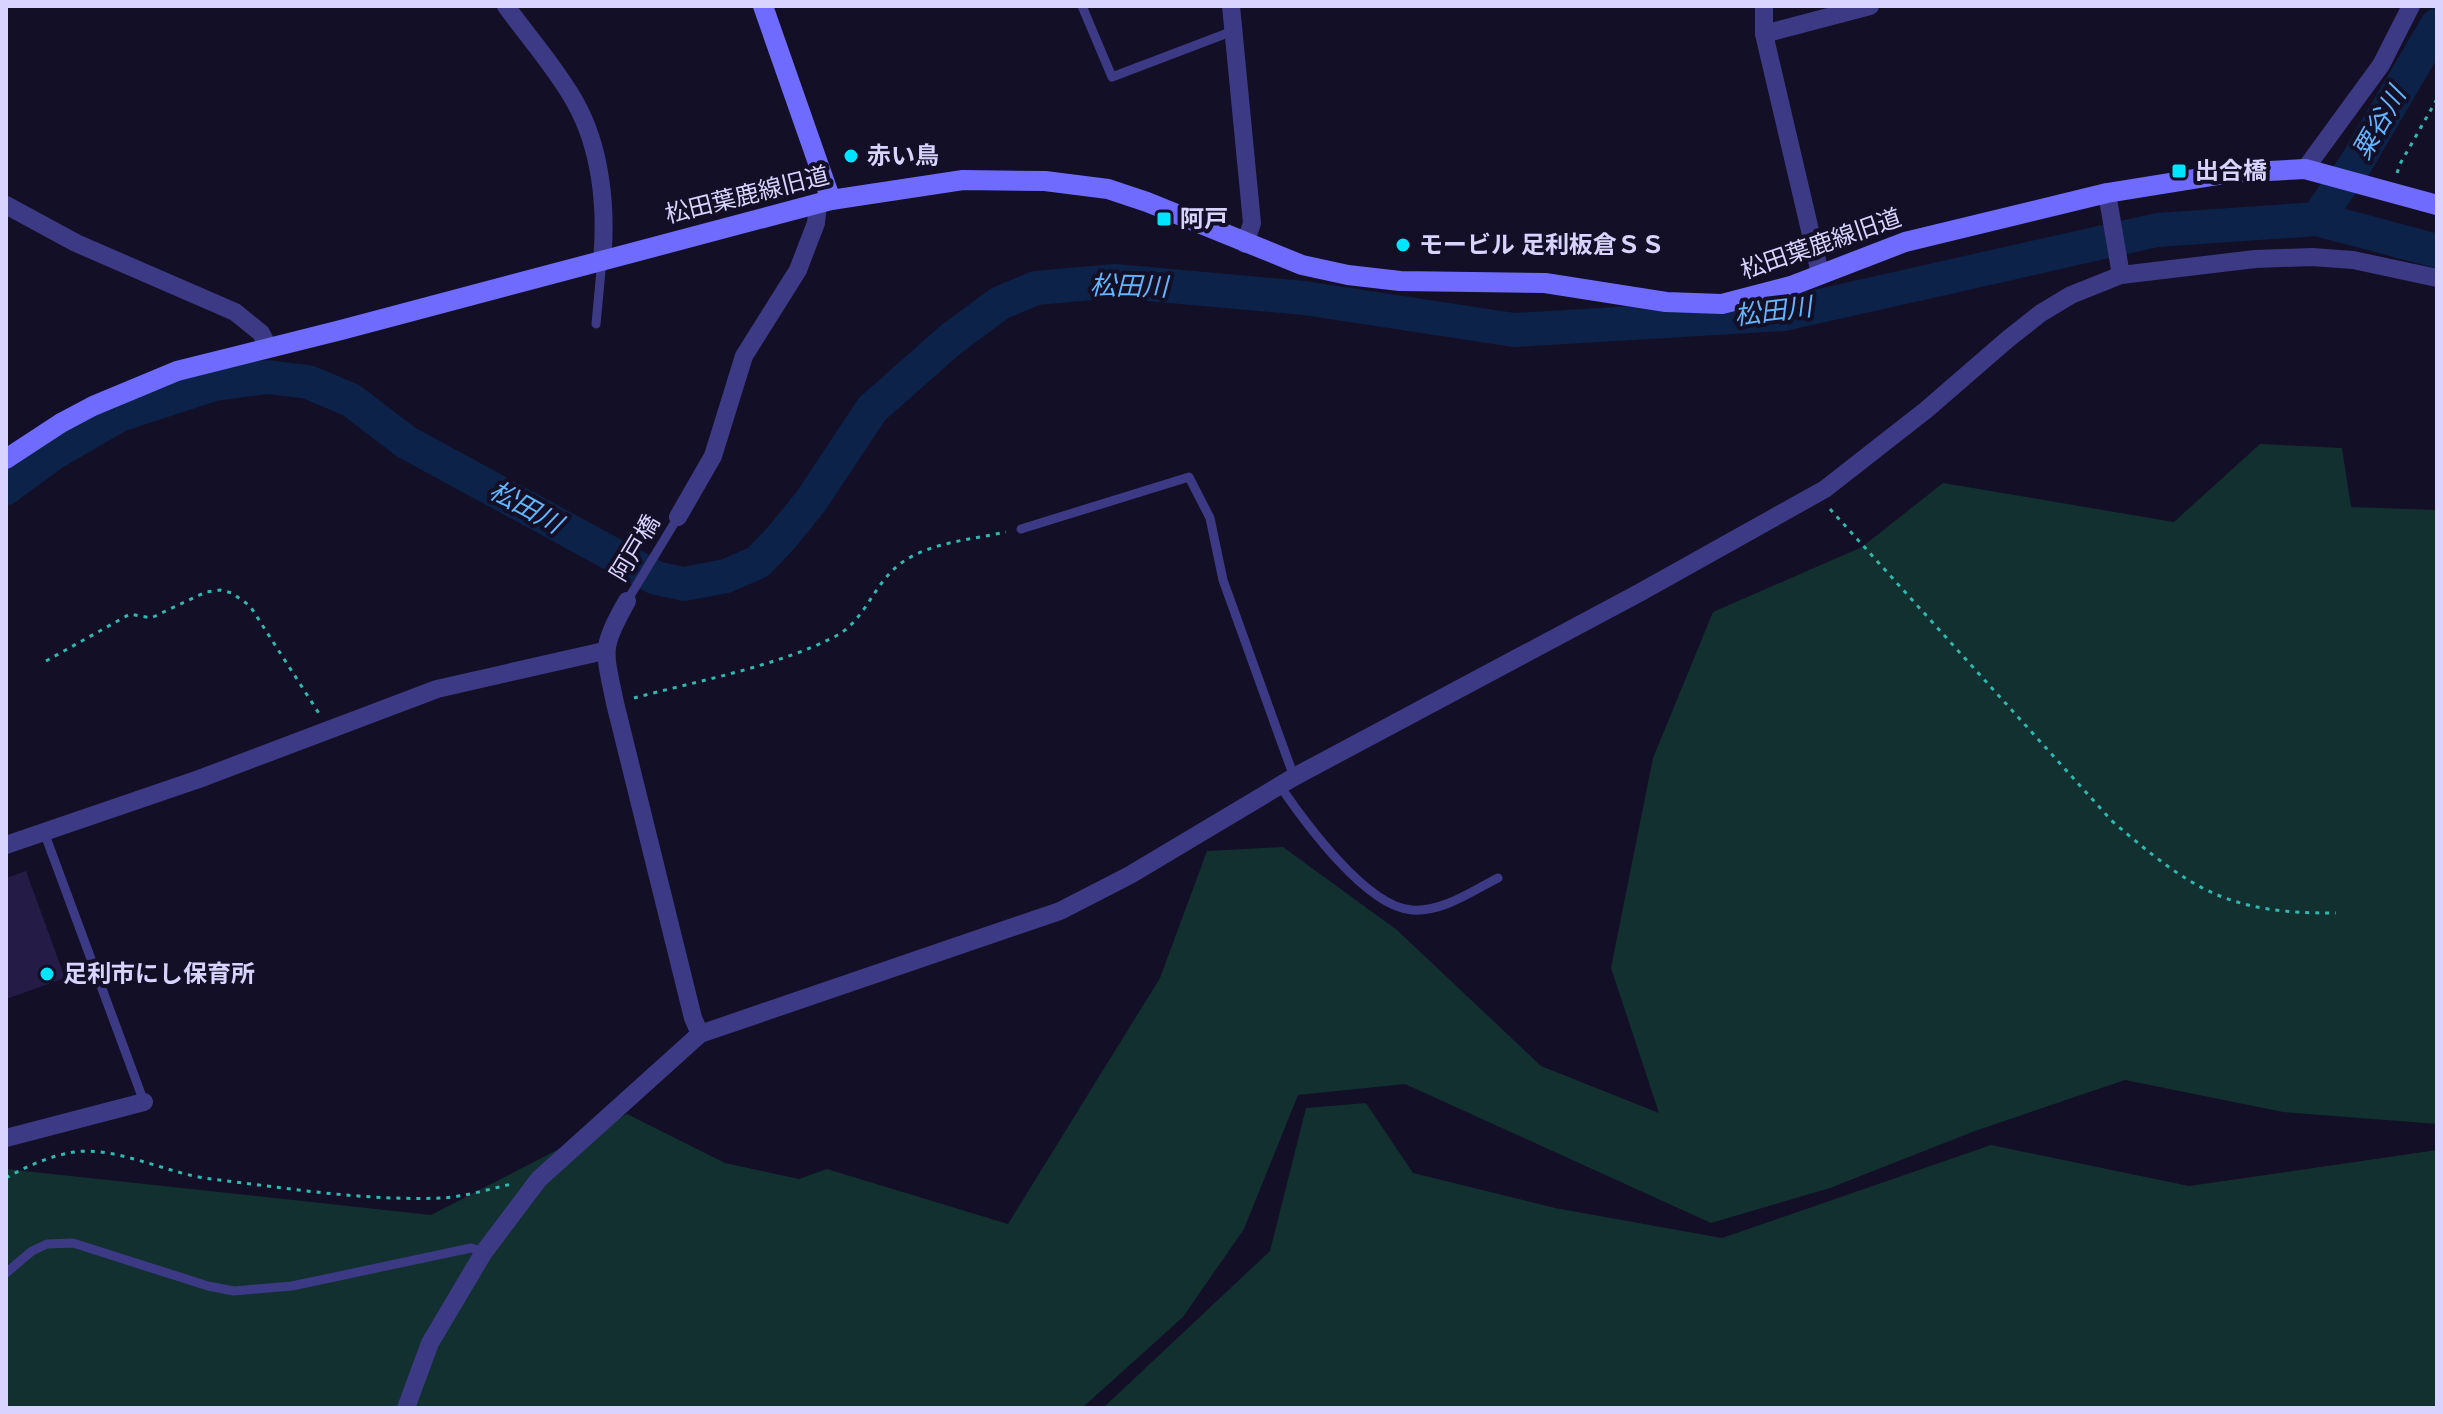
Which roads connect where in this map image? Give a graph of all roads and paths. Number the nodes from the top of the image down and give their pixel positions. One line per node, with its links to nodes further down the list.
1 (506, 6): 18 (street)
2 (763, 6): 14 (street)
3 (1082, 6): 8 (lane)
4 (1231, 6): 8 (street)
5 (1764, 6): 9 (street)
6 (1870, 6): 9 (street)
7 (2411, 6): 11 (street)
8 (1233, 31): 17 (street)
9 (1764, 34): 20 (street)
10 (2437, 99): 12 (path)
11 (2311, 171): 12 (street, 松田葉鹿線旧道); 13 (street, 松田葉鹿線旧道)
12 (2381, 189): 16 (street)
13 (2108, 199): 19 (street); 20 (street, 松田葉鹿線旧道)
14 (824, 202): 17 (street, 松田葉鹿線旧道); 18 (street, 松田葉鹿線旧道); 26 (street)
15 (6, 205): 23 (street)
16 (2437, 205)
17 (1245, 244): 20 (street, 松田葉鹿線旧道)
18 (602, 260): 22 (lane); 23 (street, 松田葉鹿線旧道)
19 (2120, 268): 21 (street); 25 (street)
20 (1820, 273)
21 (2437, 278)
22 (596, 324)
23 (269, 348): 24 (street, 松田葉鹿線旧道)
24 (6, 459)
25 (1817, 494): 33 (street); 37 (path)
26 (678, 517): 28 (lane, 阿戸橋)
27 (1021, 529): 31 (path); 33 (lane)
28 (627, 601): 29 (street)
29 (604, 651): 31 (street); 32 (street)
30 (46, 661): 32 (path)
31 (615, 703): 38 (street)
32 (326, 729): 34 (street)
33 (1287, 781): 36 (lane); 38 (street)
34 (44, 832): 35 (street); 39 (lane)
35 (6, 845)
36 (1498, 878)
37 (2336, 913)
38 (700, 1034): 42 (street)
39 (144, 1102): 40 (street)
40 (6, 1138)
41 (6, 1178): 42 (path)
42 (539, 1179): 43 (street)
43 (484, 1252): 44 (lane); 45 (street)
44 (6, 1273)
45 (406, 1408)

